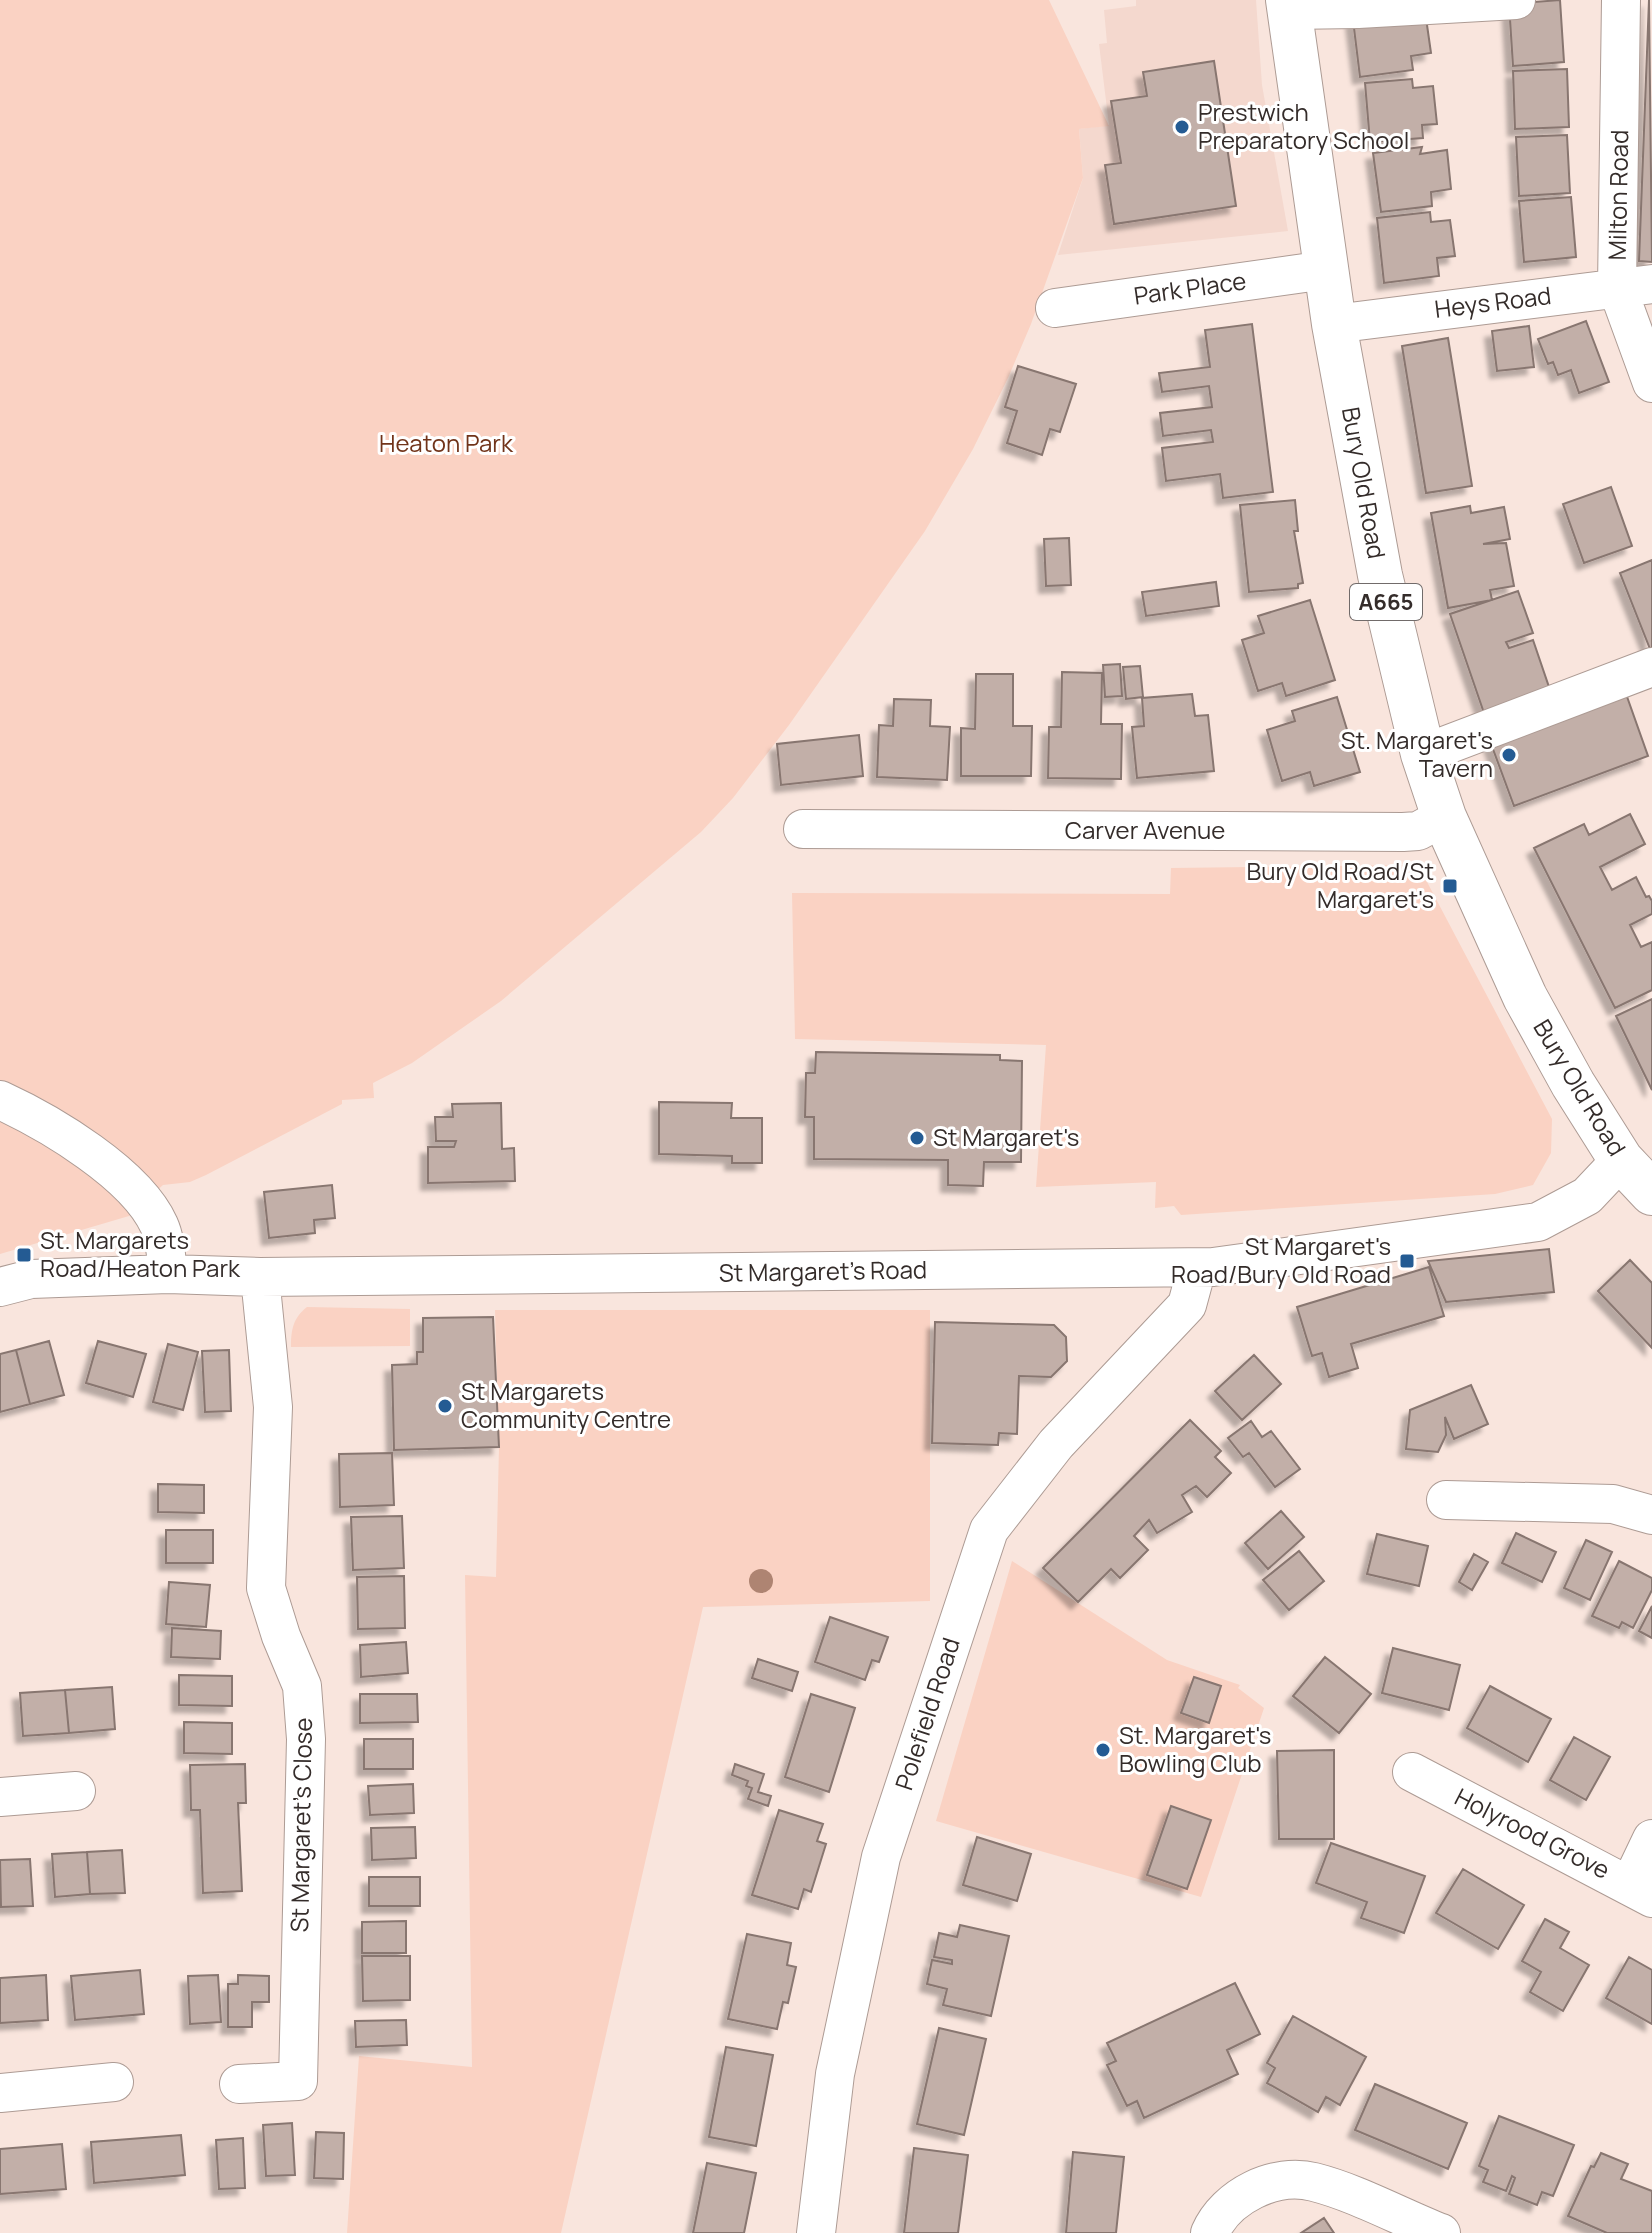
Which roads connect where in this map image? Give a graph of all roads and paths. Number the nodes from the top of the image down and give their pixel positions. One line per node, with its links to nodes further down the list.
1 (1516, 0): 3 (street)
2 (1621, 0): 5 (street, Milton Road)
3 (1288, 5): 4 (main road, Bury Old Road / A665)
4 (1326, 270): 6 (street, Park Place); 7 (main road, Bury Old Road / A665)
5 (1635, 285): 7 (street, Heys Road); 8 (street, Milton Road)
6 (1055, 308)
7 (1334, 324): 10 (main road, Bury Old Road / A665)
8 (1652, 383)
9 (1652, 667): 10 (street)
10 (1423, 754): 11 (main road, Bury Old Road / A665)
11 (1444, 817): 12 (street, Carver Avenue); 14 (main road, Bury Old Road / A665)
12 (803, 829)
13 (0, 1100): 17 (street)
14 (1621, 1160): 15 (main road, Bury Old Road / A665); 16 (street, St Margaret's Road)
15 (1652, 1193)
16 (1197, 1268): 18 (street, St Margaret's Road); 30 (street, Polefield Road)
17 (168, 1274): 18 (street, St Margaret's Road); 19 (street, St Margaret's Road)
18 (260, 1277): 28 (street, St Margaret's Close)
19 (0, 1287)
20 (1446, 1500): 21 (street)
21 (1652, 1515)
22 (1412, 1772): 26 (street, Holyrood Grove)
23 (76, 1791): 24 (street)
24 (0, 1797)
25 (1652, 1839): 26 (street)
26 (1641, 1892)
27 (114, 2082): 29 (street)
28 (239, 2084)
29 (0, 2093)
30 (816, 2233)
31 (1210, 2233): 32 (street)
32 (1441, 2233)

